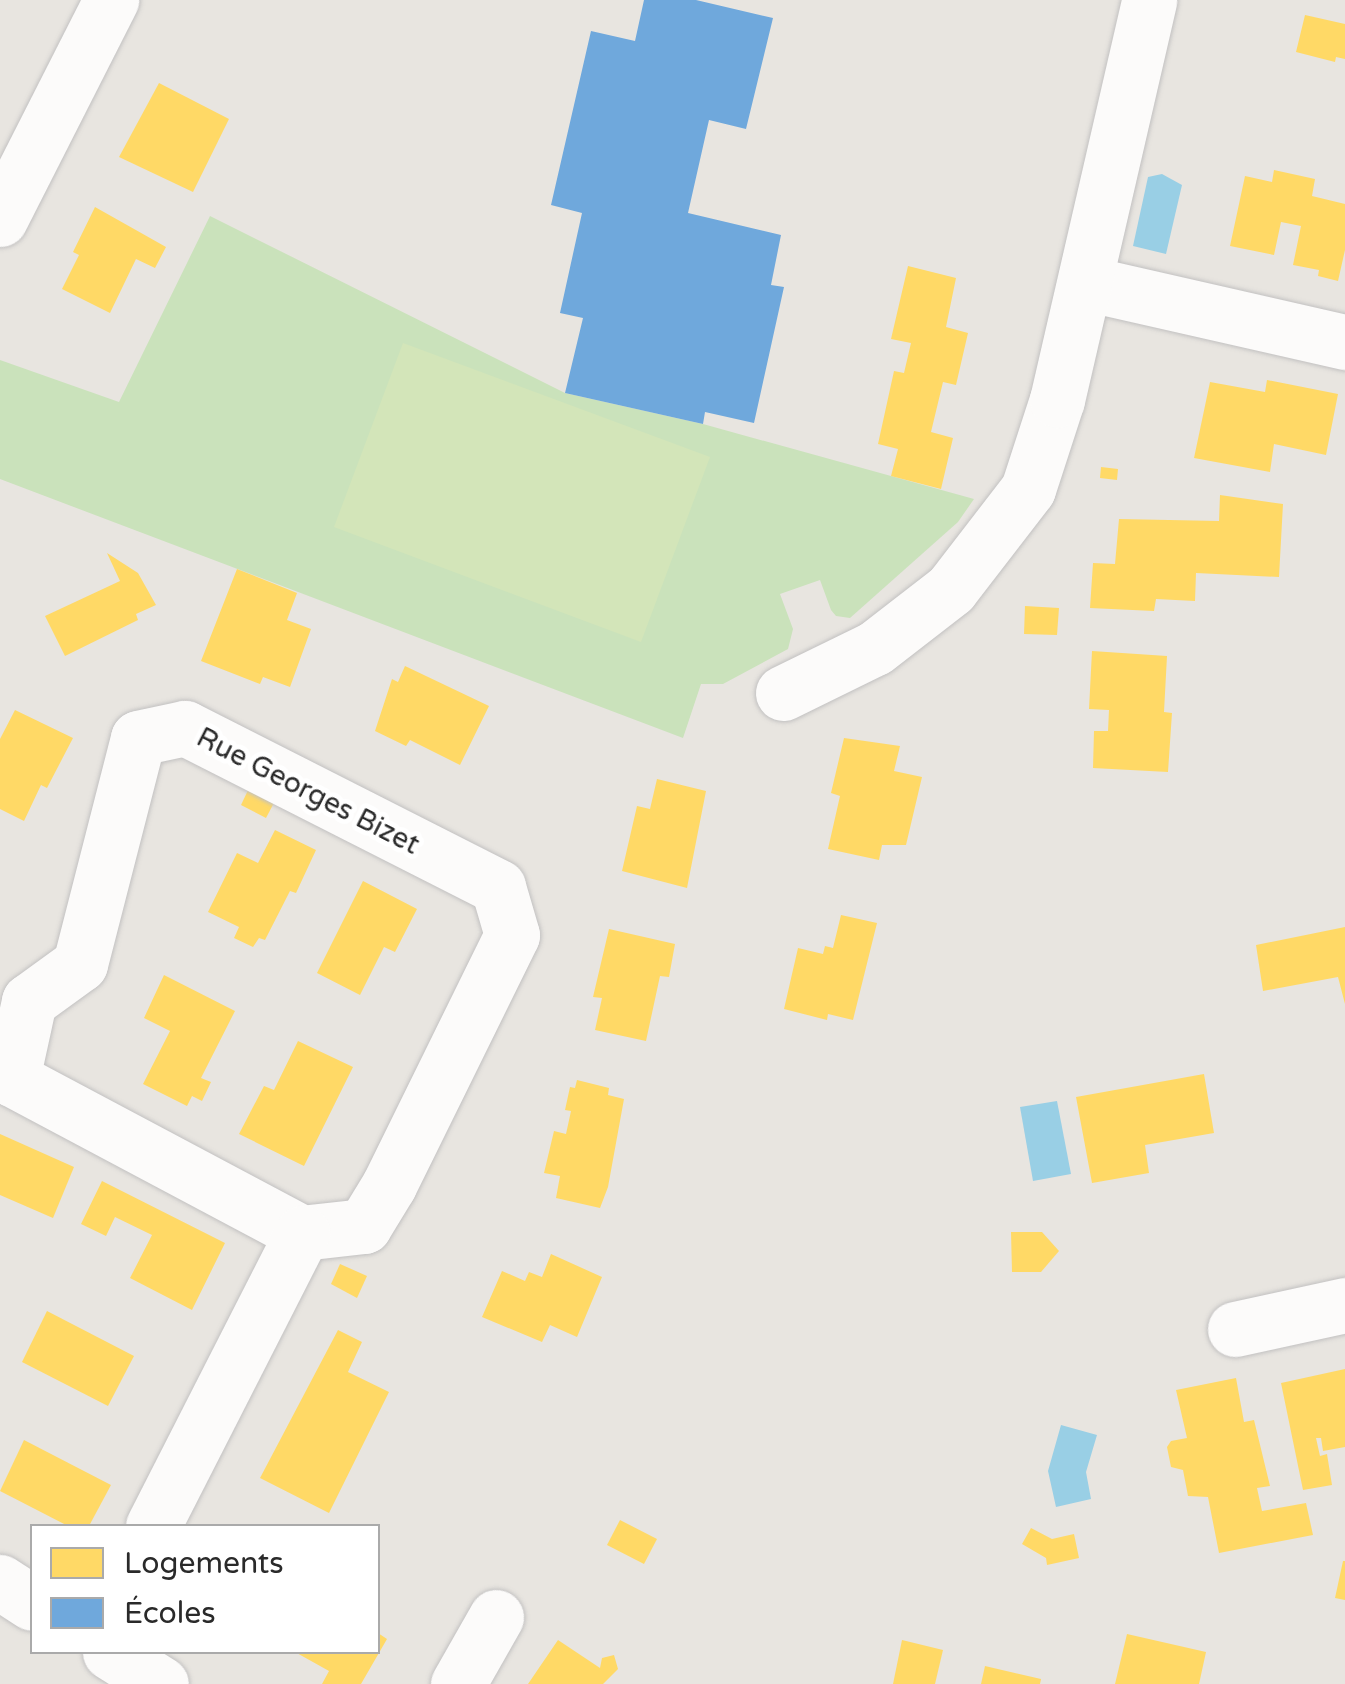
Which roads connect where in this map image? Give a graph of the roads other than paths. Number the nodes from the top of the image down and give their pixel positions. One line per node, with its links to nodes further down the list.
1 (110, 0): 3 (street)
2 (1149, 0): 4 (street)
3 (0, 219)
4 (1084, 283): 5 (street); 6 (street)
5 (1345, 342)
6 (783, 693)
7 (302, 1233): 7 (street, Rue Georges Bizet); 10 (street)
8 (1345, 1305): 9 (street)
9 (1236, 1329)
10 (154, 1524)
11 (0, 1582): 12 (street)
12 (30, 1601)
13 (496, 1617): 16 (street)
14 (113, 1654): 15 (street)
15 (161, 1684)
16 (458, 1684)

